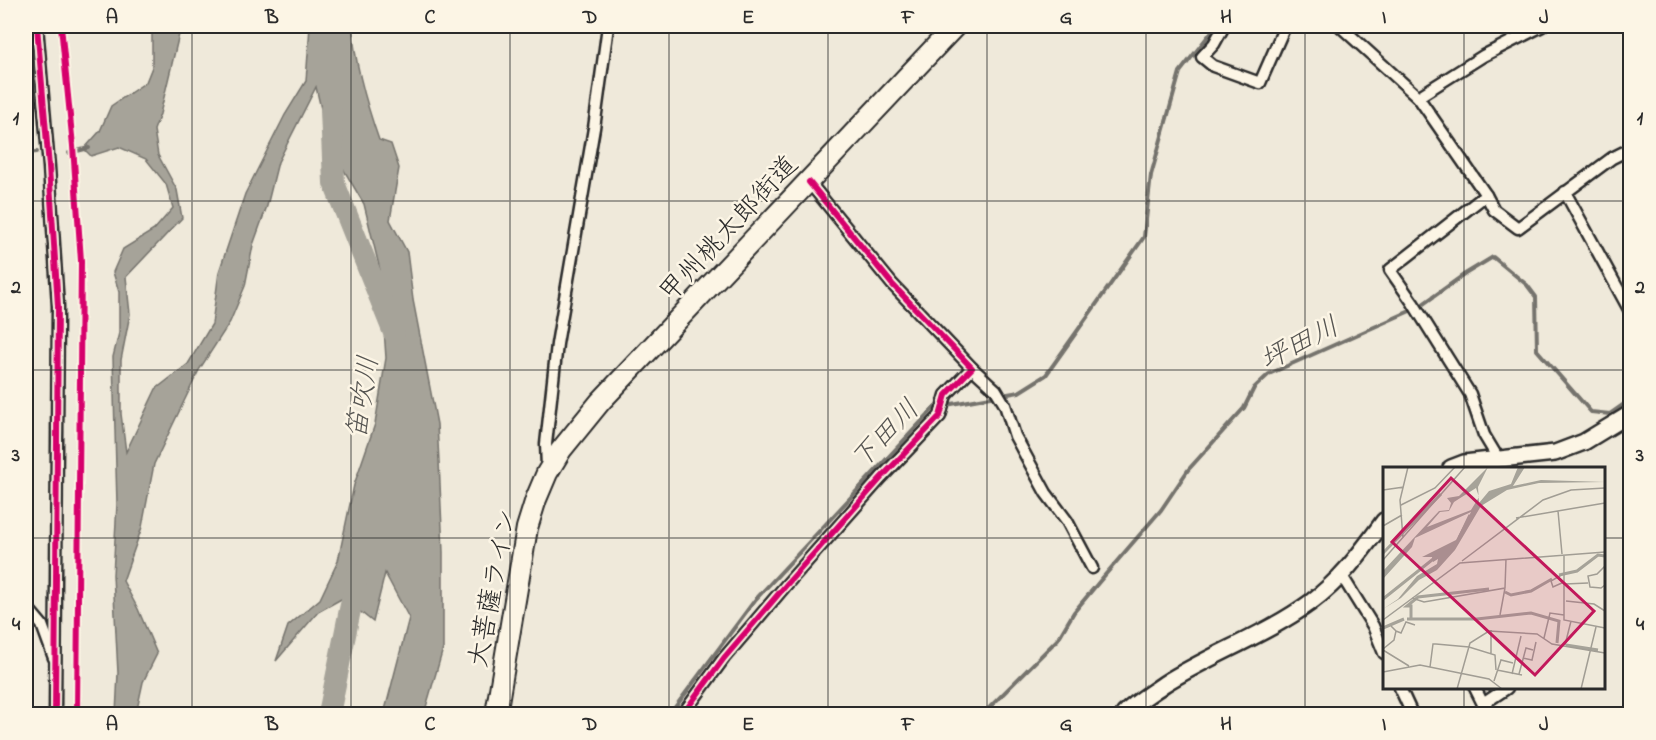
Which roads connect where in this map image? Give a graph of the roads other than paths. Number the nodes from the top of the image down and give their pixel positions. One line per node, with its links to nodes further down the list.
1 (37, 26): 24 (street)
2 (608, 26): 18 (street)
3 (955, 26): 10 (highway, 甲州桃太郎街道)
4 (1224, 26): 5 (street)
5 (1285, 26)
6 (1340, 26): 8 (street)
7 (1542, 26): 8 (street)
8 (1418, 97): 12 (street)
9 (1630, 149): 11 (street)
10 (809, 182): 14 (street); 18 (highway, 甲州桃太郎街道)
11 (1565, 192): 12 (street); 13 (street)
12 (1486, 195): 16 (street)
13 (1630, 311)
14 (972, 369): 20 (street); 31 (street)
15 (1630, 414): 16 (street)
16 (1499, 460): 17 (street)
17 (1453, 467)
18 (547, 473): 30 (highway, 大菩薩ライン)
19 (1383, 522): 21 (street)
20 (1092, 568)
21 (1342, 576): 23 (street); 32 (street)
22 (26, 606): 24 (street)
23 (1383, 650)
24 (56, 663): 29 (street)
25 (1401, 689): 33 (street)
26 (1476, 689): 28 (street)
27 (1504, 689): 28 (street)
28 (1482, 704): 34 (street)
29 (55, 714)
30 (496, 714)
31 (683, 714)
32 (1125, 714)
33 (1412, 714)
34 (1488, 714)

